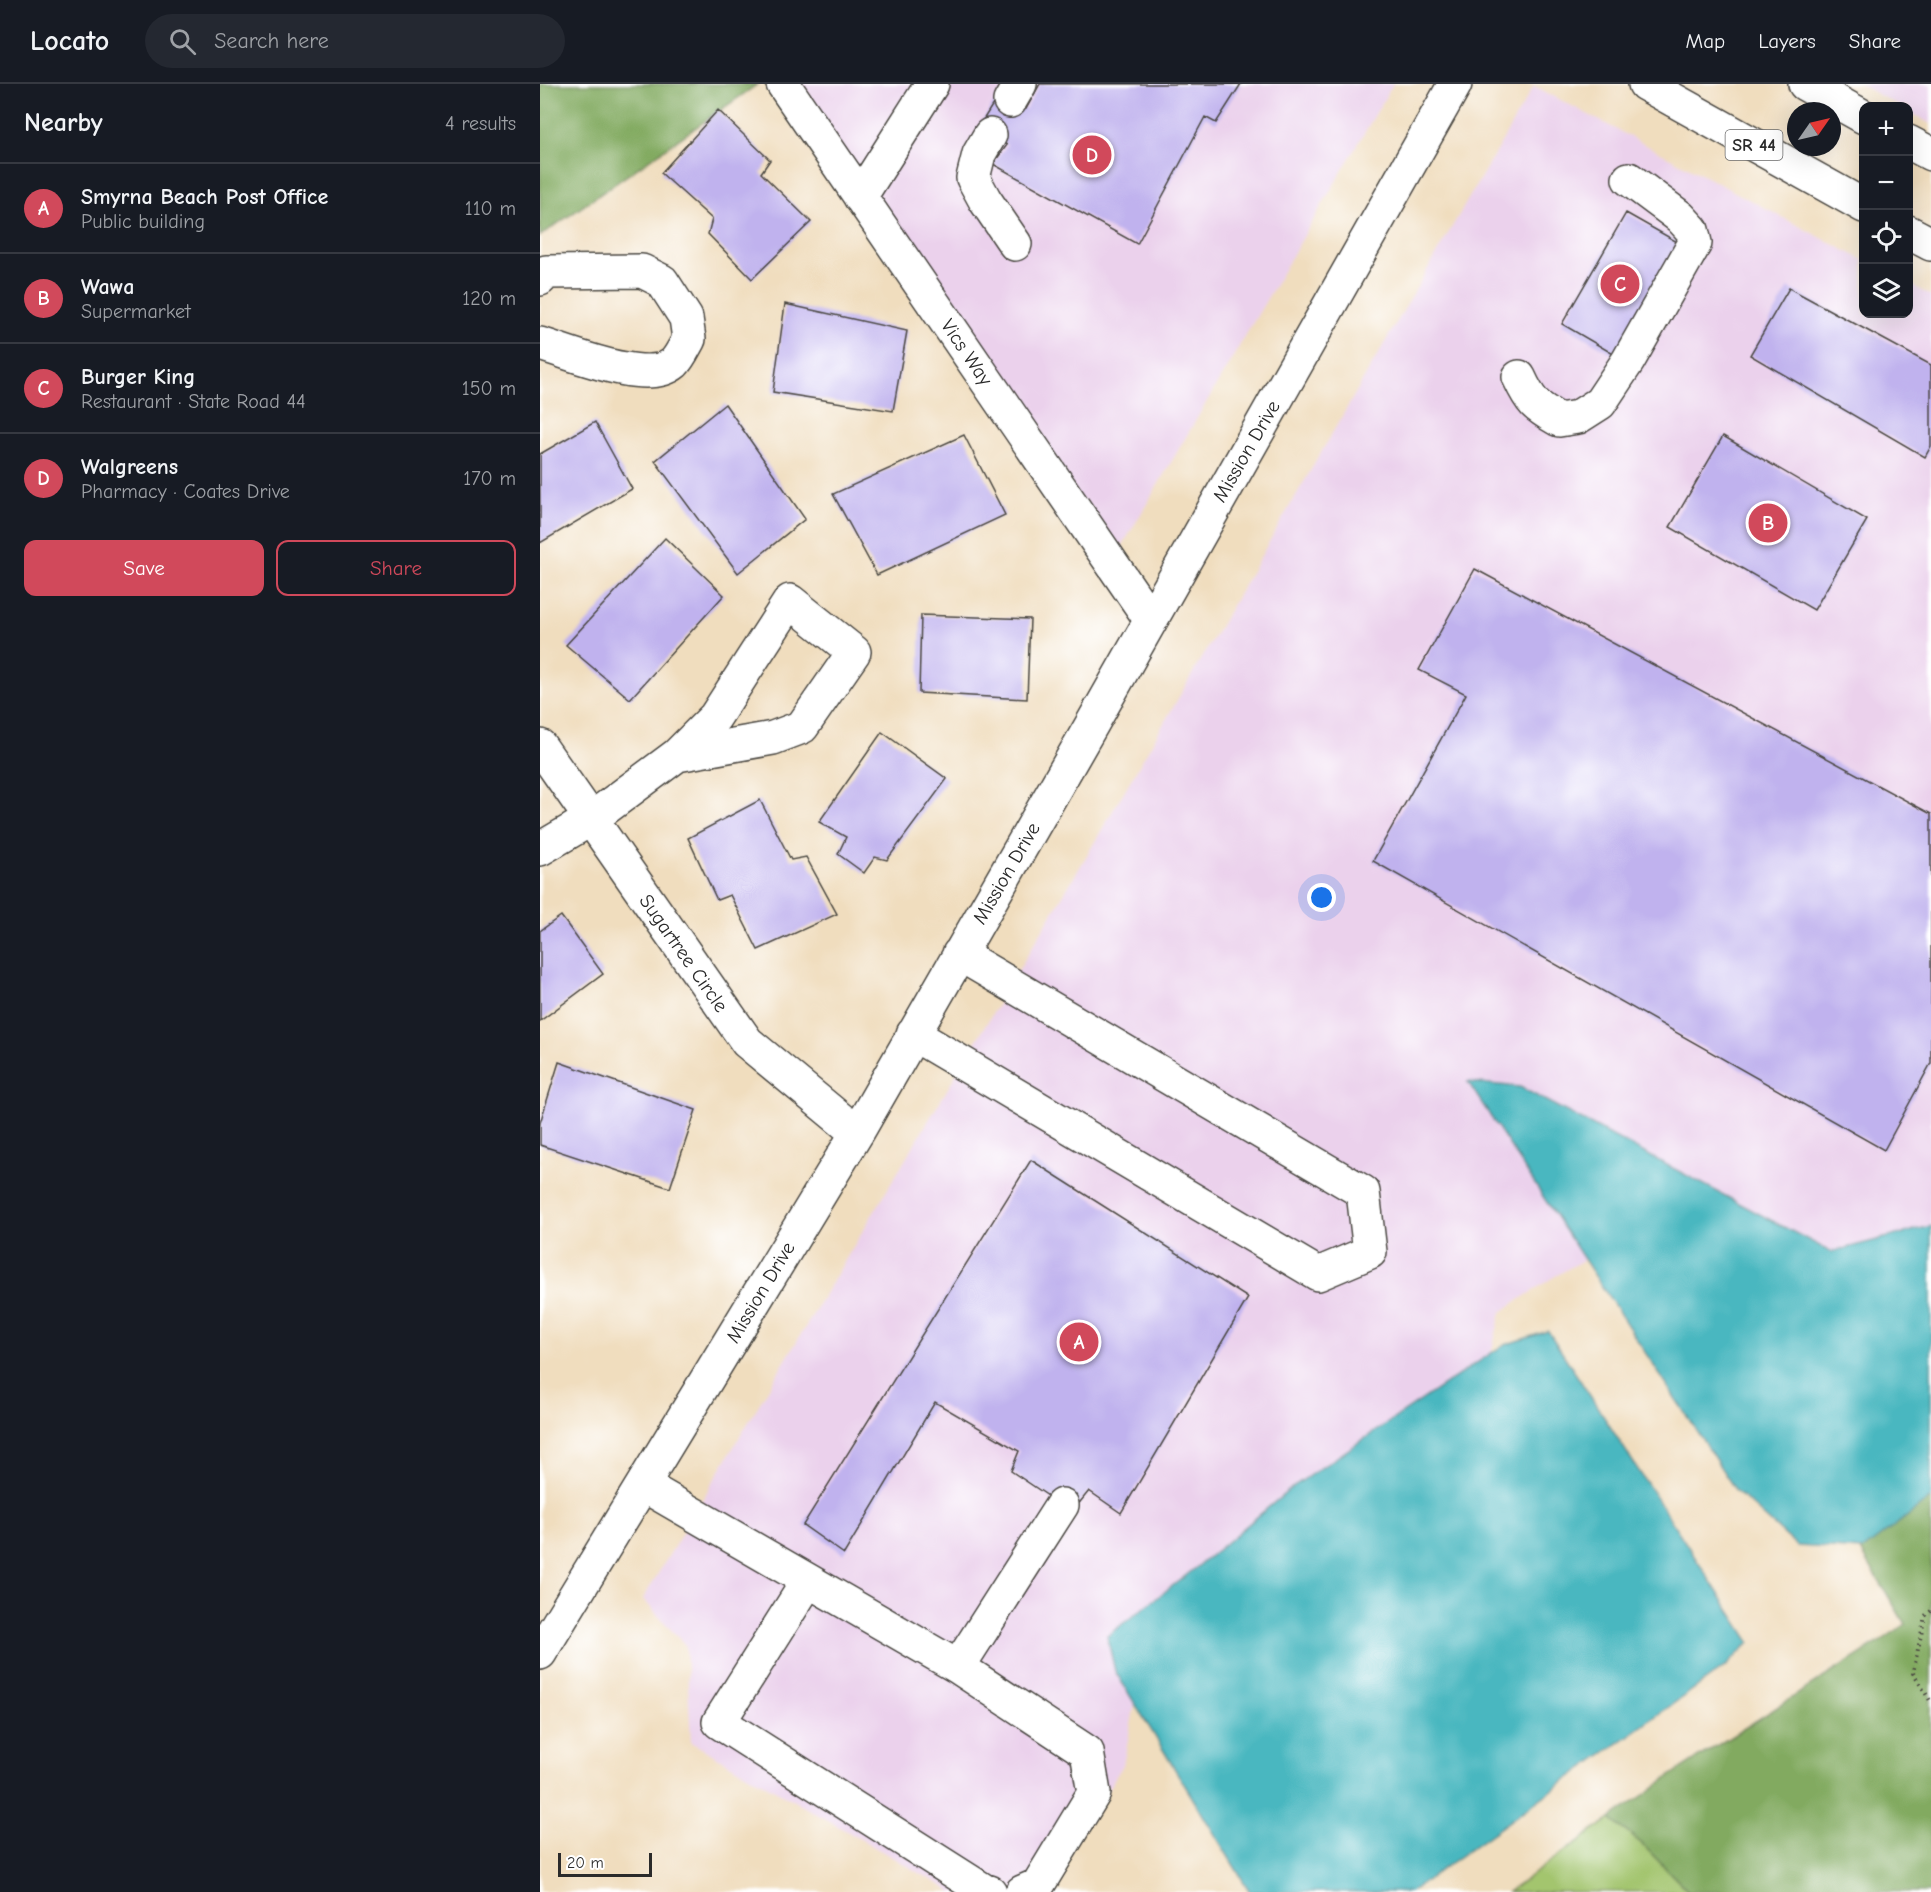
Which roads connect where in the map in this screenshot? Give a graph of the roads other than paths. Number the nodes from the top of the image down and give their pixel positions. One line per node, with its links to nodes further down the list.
1 (783, 84): 9 (street, Vics Way)
2 (932, 84): 9 (street)
3 (1455, 84): 17 (street, Mission Drive)
4 (1645, 84): 10 (street, SR 44)
5 (1804, 84): 6 (street)
6 (1859, 115)
7 (990, 135): 12 (street)
8 (1629, 179): 16 (street)
9 (860, 197): 17 (street, Vics Way)
10 (1859, 205)
11 (1913, 235): 13 (street)
12 (1014, 244)
13 (1931, 244)
14 (540, 279): 15 (street)
15 (540, 344)
16 (1519, 377)
17 (1150, 619): 22 (street, Mission Drive)
18 (540, 746): 20 (street, Sugartree Circle)
19 (677, 755): 19 (street); 20 (street)
20 (591, 819): 21 (street); 24 (street, Sugartree Circle)
21 (540, 849)
22 (959, 954): 23 (street, Mission Drive); 23 (street)
23 (913, 1034): 24 (street, Mission Drive)
24 (857, 1133): 25 (street, Mission Drive)
25 (642, 1485): 27 (street); 28 (street, Mission Drive)
26 (1062, 1505): 29 (street)
27 (808, 1581): 29 (street); 30 (street)
28 (540, 1653)
29 (958, 1667): 31 (street)
30 (990, 1892)
31 (1022, 1892)

